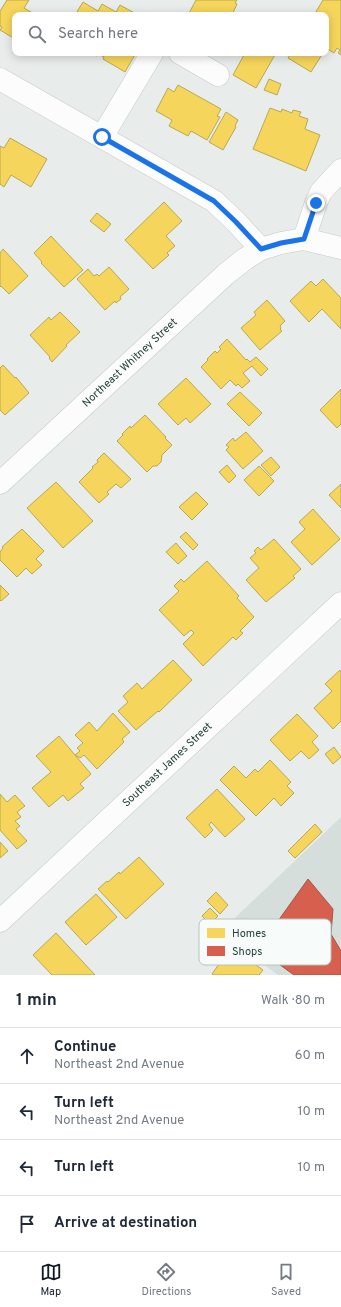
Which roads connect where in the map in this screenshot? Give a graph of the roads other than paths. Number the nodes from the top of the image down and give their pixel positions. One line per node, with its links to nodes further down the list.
1 (150, 56): 5 (street)
2 (185, 56): 3 (street)
3 (218, 75)
4 (0, 79): 5 (street)
5 (102, 137): 9 (street)
6 (341, 170): 7 (street)
7 (304, 239): 8 (street); 9 (street, Northeast Whitney Street)
8 (341, 248)
9 (261, 249): 10 (street, Northeast Whitney Street)
10 (1, 480)
11 (338, 606): 12 (street, Southeast James Street)
12 (0, 921)

